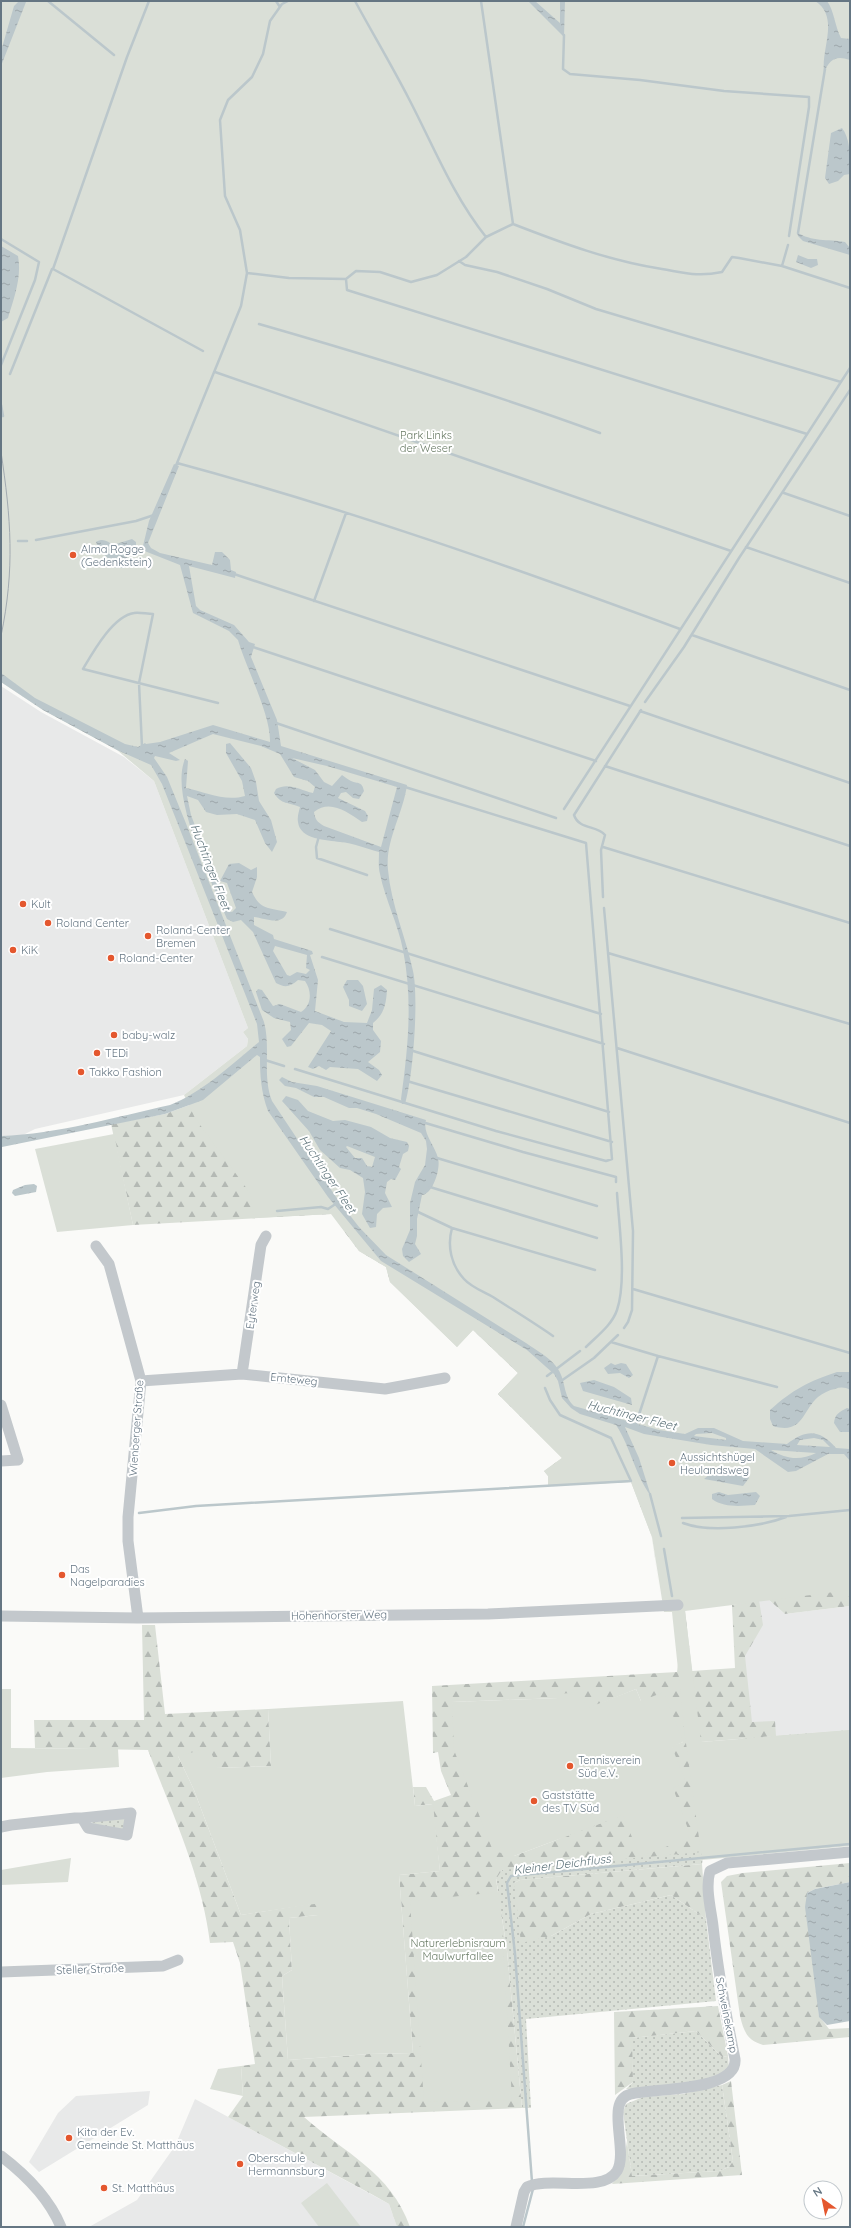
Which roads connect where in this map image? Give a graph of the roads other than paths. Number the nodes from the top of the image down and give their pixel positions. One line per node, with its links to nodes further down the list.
1 (266, 1236): 3 (street, Eyterweg)
2 (96, 1246): 5 (street, Wienberger Straße)
3 (242, 1374): 4 (street, Emteweg); 5 (street, Emteweg)
4 (445, 1378)
5 (141, 1381): 10 (street, Wienberger Straße)
6 (1, 1405): 7 (street)
7 (1, 1461)
8 (678, 1606): 10 (street, Hohenhorster Weg)
9 (1, 1616): 10 (street, Hohenhorster Weg)
10 (138, 1618)
11 (82, 1818): 12 (street)
12 (1, 1827)
13 (850, 1852): 18 (street, Schweinekamp)
14 (178, 1960): 15 (street, Steller Straße)
15 (1, 1972)
16 (1, 2156): 17 (street)
17 (61, 2227)
18 (516, 2227)

